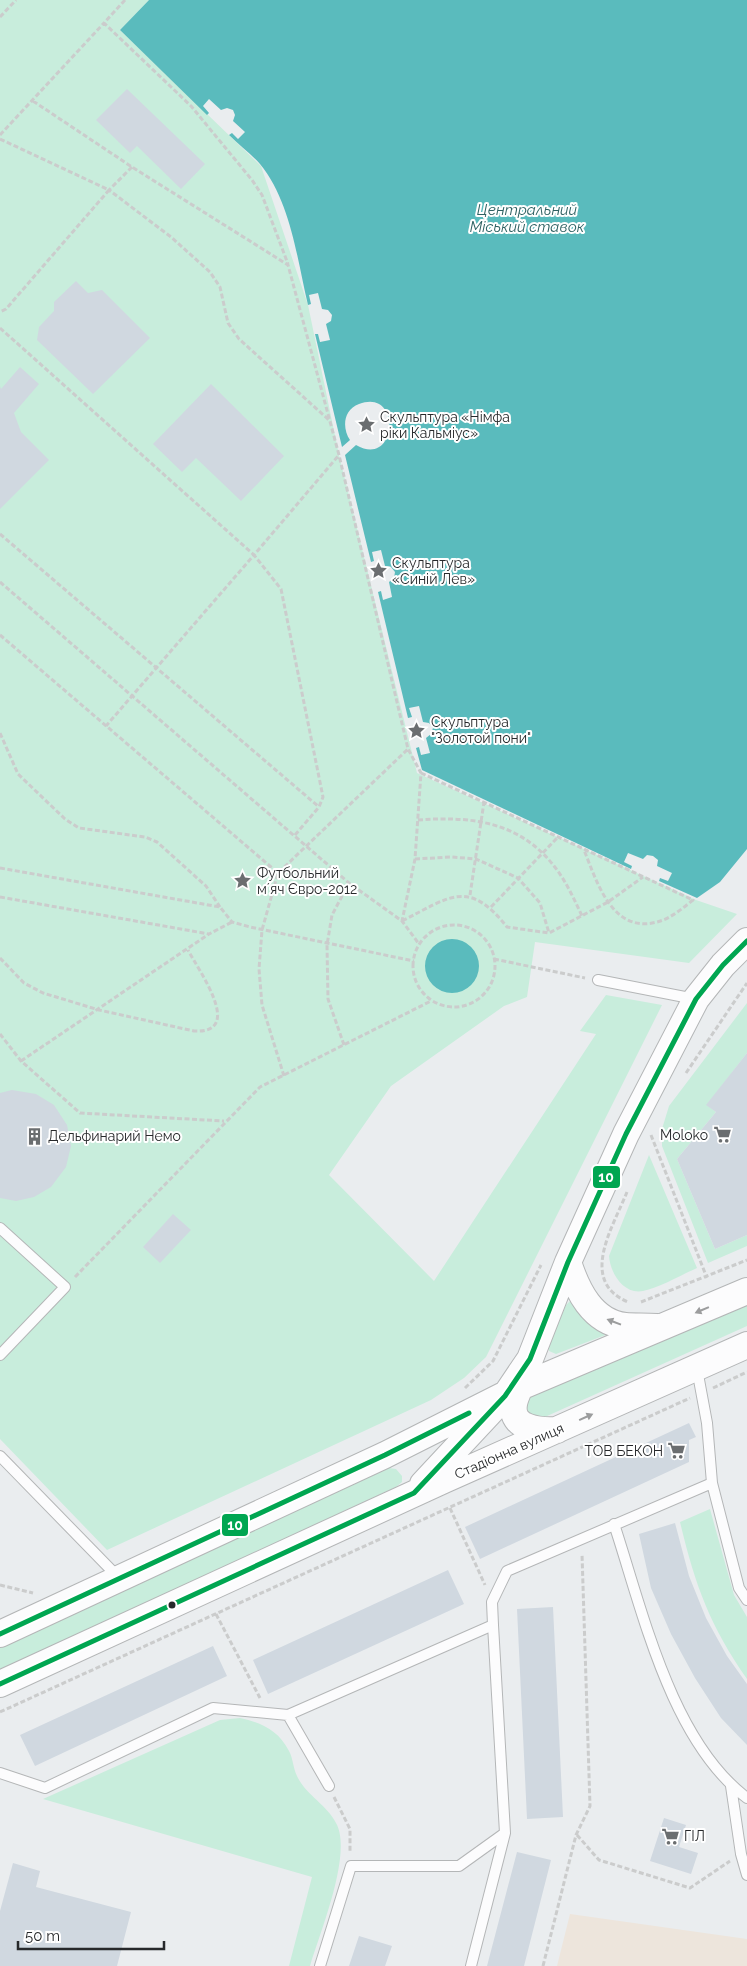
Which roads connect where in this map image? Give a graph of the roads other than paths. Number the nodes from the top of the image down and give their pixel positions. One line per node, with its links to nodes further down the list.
1 (747, 942): 3 (street)
2 (598, 980): 3 (lane)
3 (696, 999): 5 (street)
4 (0, 1228): 9 (lane)
5 (568, 1262): 7 (street, one-way to 5); 11 (street)
6 (747, 1291): 7 (street, one-way to 7)
7 (662, 1327): 11 (street)
8 (747, 1345): 10 (street, Стадіонна вулиця)
9 (0, 1355)
10 (697, 1368): 12 (street, Стадіонна вулиця, one-way to 10); 14 (lane)
11 (513, 1391): 12 (street); 15 (street); 17 (street)
12 (557, 1430): 15 (street, Стадіонна вулиця)
13 (0, 1456): 17 (lane)
14 (712, 1483): 16 (lane); 18 (lane)
15 (414, 1494): 21 (street, Стадіонна вулиця)
16 (614, 1524): 19 (lane); 25 (lane)
17 (120, 1578): 20 (street)
18 (747, 1600)
19 (492, 1625): 22 (lane); 27 (lane)
20 (0, 1634)
21 (0, 1684)
22 (288, 1715): 23 (lane); 24 (lane)
23 (0, 1774)
24 (329, 1786)
25 (732, 1786): 26 (lane); 28 (lane)
26 (747, 1798)
27 (505, 1833): 29 (lane); 30 (lane)
28 (747, 1875)
29 (320, 1966)
30 (471, 1966)

